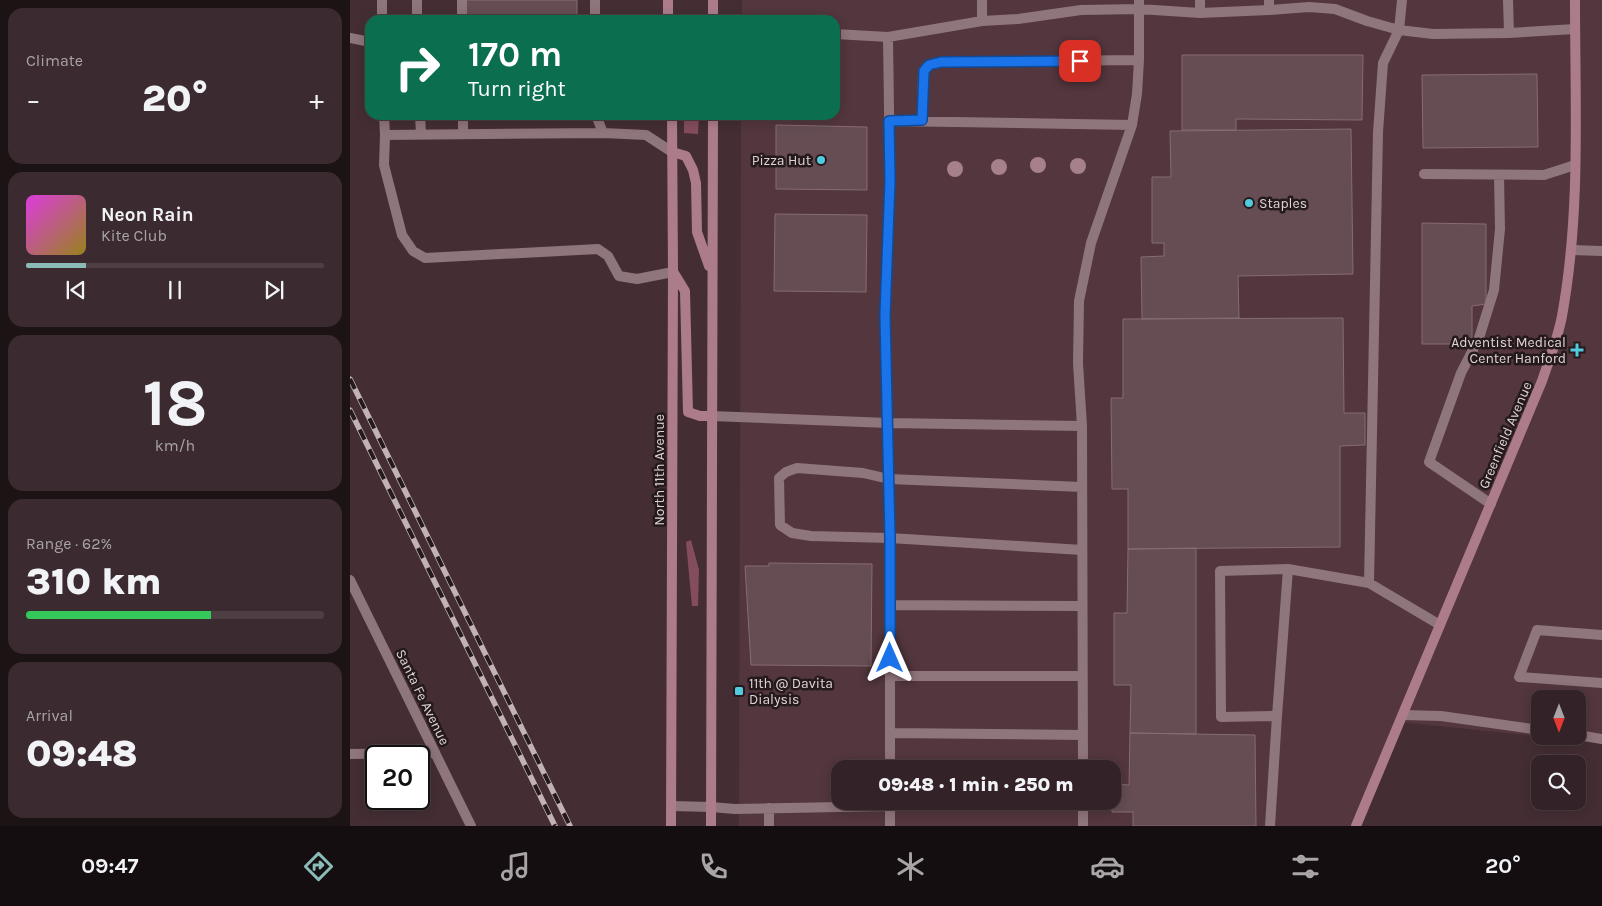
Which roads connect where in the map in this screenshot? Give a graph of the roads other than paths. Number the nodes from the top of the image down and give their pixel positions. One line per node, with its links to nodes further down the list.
1 (382, 0): 15 (street)
2 (416, 0): 16 (street)
3 (462, 0): 17 (street)
4 (595, 0): 18 (street)
5 (668, 0): 19 (main road)
6 (713, 0): 20 (main road)
7 (982, 0): 21 (street)
8 (1200, 0): 14 (street)
9 (1402, 0): 23 (street)
10 (1508, 0): 24 (street)
11 (1574, 0): 22 (main road, Greenfield Avenue)
12 (1139, 4): 14 (street); 21 (street); 29 (street)
13 (1269, 5): 14 (street); 23 (street)
14 (1200, 13)
15 (382, 15)
16 (417, 15)
17 (462, 15)
18 (595, 15)
19 (668, 15)
20 (713, 15)
21 (982, 21): 26 (street)
22 (1574, 29): 24 (street); 44 (main road, Greenfield Avenue)
23 (1399, 30): 24 (street); 61 (street)
24 (1509, 33)
25 (840, 34): 26 (street)
26 (888, 36): 37 (street)
27 (350, 38): 28 (street)
28 (365, 41)
29 (1139, 60): 36 (street); 38 (street)
30 (384, 120): 42 (street)
31 (420, 120): 40 (street)
32 (463, 120): 41 (street)
33 (598, 120): 39 (street)
34 (672, 120): 43 (main road, North 11th Avenue)
35 (713, 120): 50 (main road)
36 (922, 120): 37 (street); 38 (street)
37 (889, 121): 52 (street)
38 (1132, 125): 53 (street)
39 (603, 133): 41 (street); 43 (street)
40 (421, 134): 41 (street); 42 (street)
41 (463, 134)
42 (385, 135): 49 (street)
43 (672, 152): 49 (main road, North 11th Avenue); 50 (main road)
44 (1575, 165): 46 (street); 47 (main road, Greenfield Avenue)
45 (1424, 174): 46 (street)
46 (1499, 175): 56 (street)
47 (1571, 250): 48 (street); 56 (main road, Greenfield Avenue)
48 (1602, 251)
49 (673, 272): 51 (main road); 80 (main road, North 11th Avenue)
50 (711, 272): 51 (main road)
51 (711, 416): 52 (street); 82 (main road)
52 (888, 423): 53 (street); 54 (street)
53 (1082, 426): 55 (street)
54 (889, 479): 55 (street); 57 (street); 57 (street)
55 (1082, 487): 58 (street)
56 (1491, 504): 64 (main road, Greenfield Avenue)
57 (890, 538): 58 (street); 62 (street)
58 (1082, 550): 63 (street)
59 (1288, 569): 61 (street); 70 (street); 70 (street)
60 (350, 580): 76 (street, Santa Fe Avenue)
61 (1369, 583): 64 (street)
62 (890, 605): 63 (street); 66 (street)
63 (1082, 606): 67 (street)
64 (1440, 625): 69 (main road, Greenfield Avenue)
65 (1602, 635): 68 (street)
66 (890, 676): 67 (street); 72 (street)
67 (1082, 676): 73 (street)
68 (1602, 683)
69 (1403, 715): 71 (street); 93 (main road, Greenfield Avenue)
70 (1278, 716): 92 (street)
71 (1531, 729)
72 (890, 733): 73 (street); 78 (street)
73 (1083, 735): 79 (street)
74 (1586, 736): 75 (street)
75 (1602, 739)
76 (435, 752): 77 (street); 86 (street, Santa Fe Avenue)
77 (350, 754)
78 (890, 760)
79 (1083, 760)
80 (672, 806): 82 (street); 87 (main road, North 11th Avenue)
81 (831, 806): 83 (street)
82 (711, 807): 83 (street); 88 (main road)
83 (769, 808): 89 (street)
84 (890, 810): 90 (street)
85 (1083, 810): 91 (street)
86 (471, 826)
87 (672, 826)
88 (711, 826)
89 (769, 826)
90 (890, 826)
91 (1083, 826)
92 (1270, 826)
93 (1356, 826)

